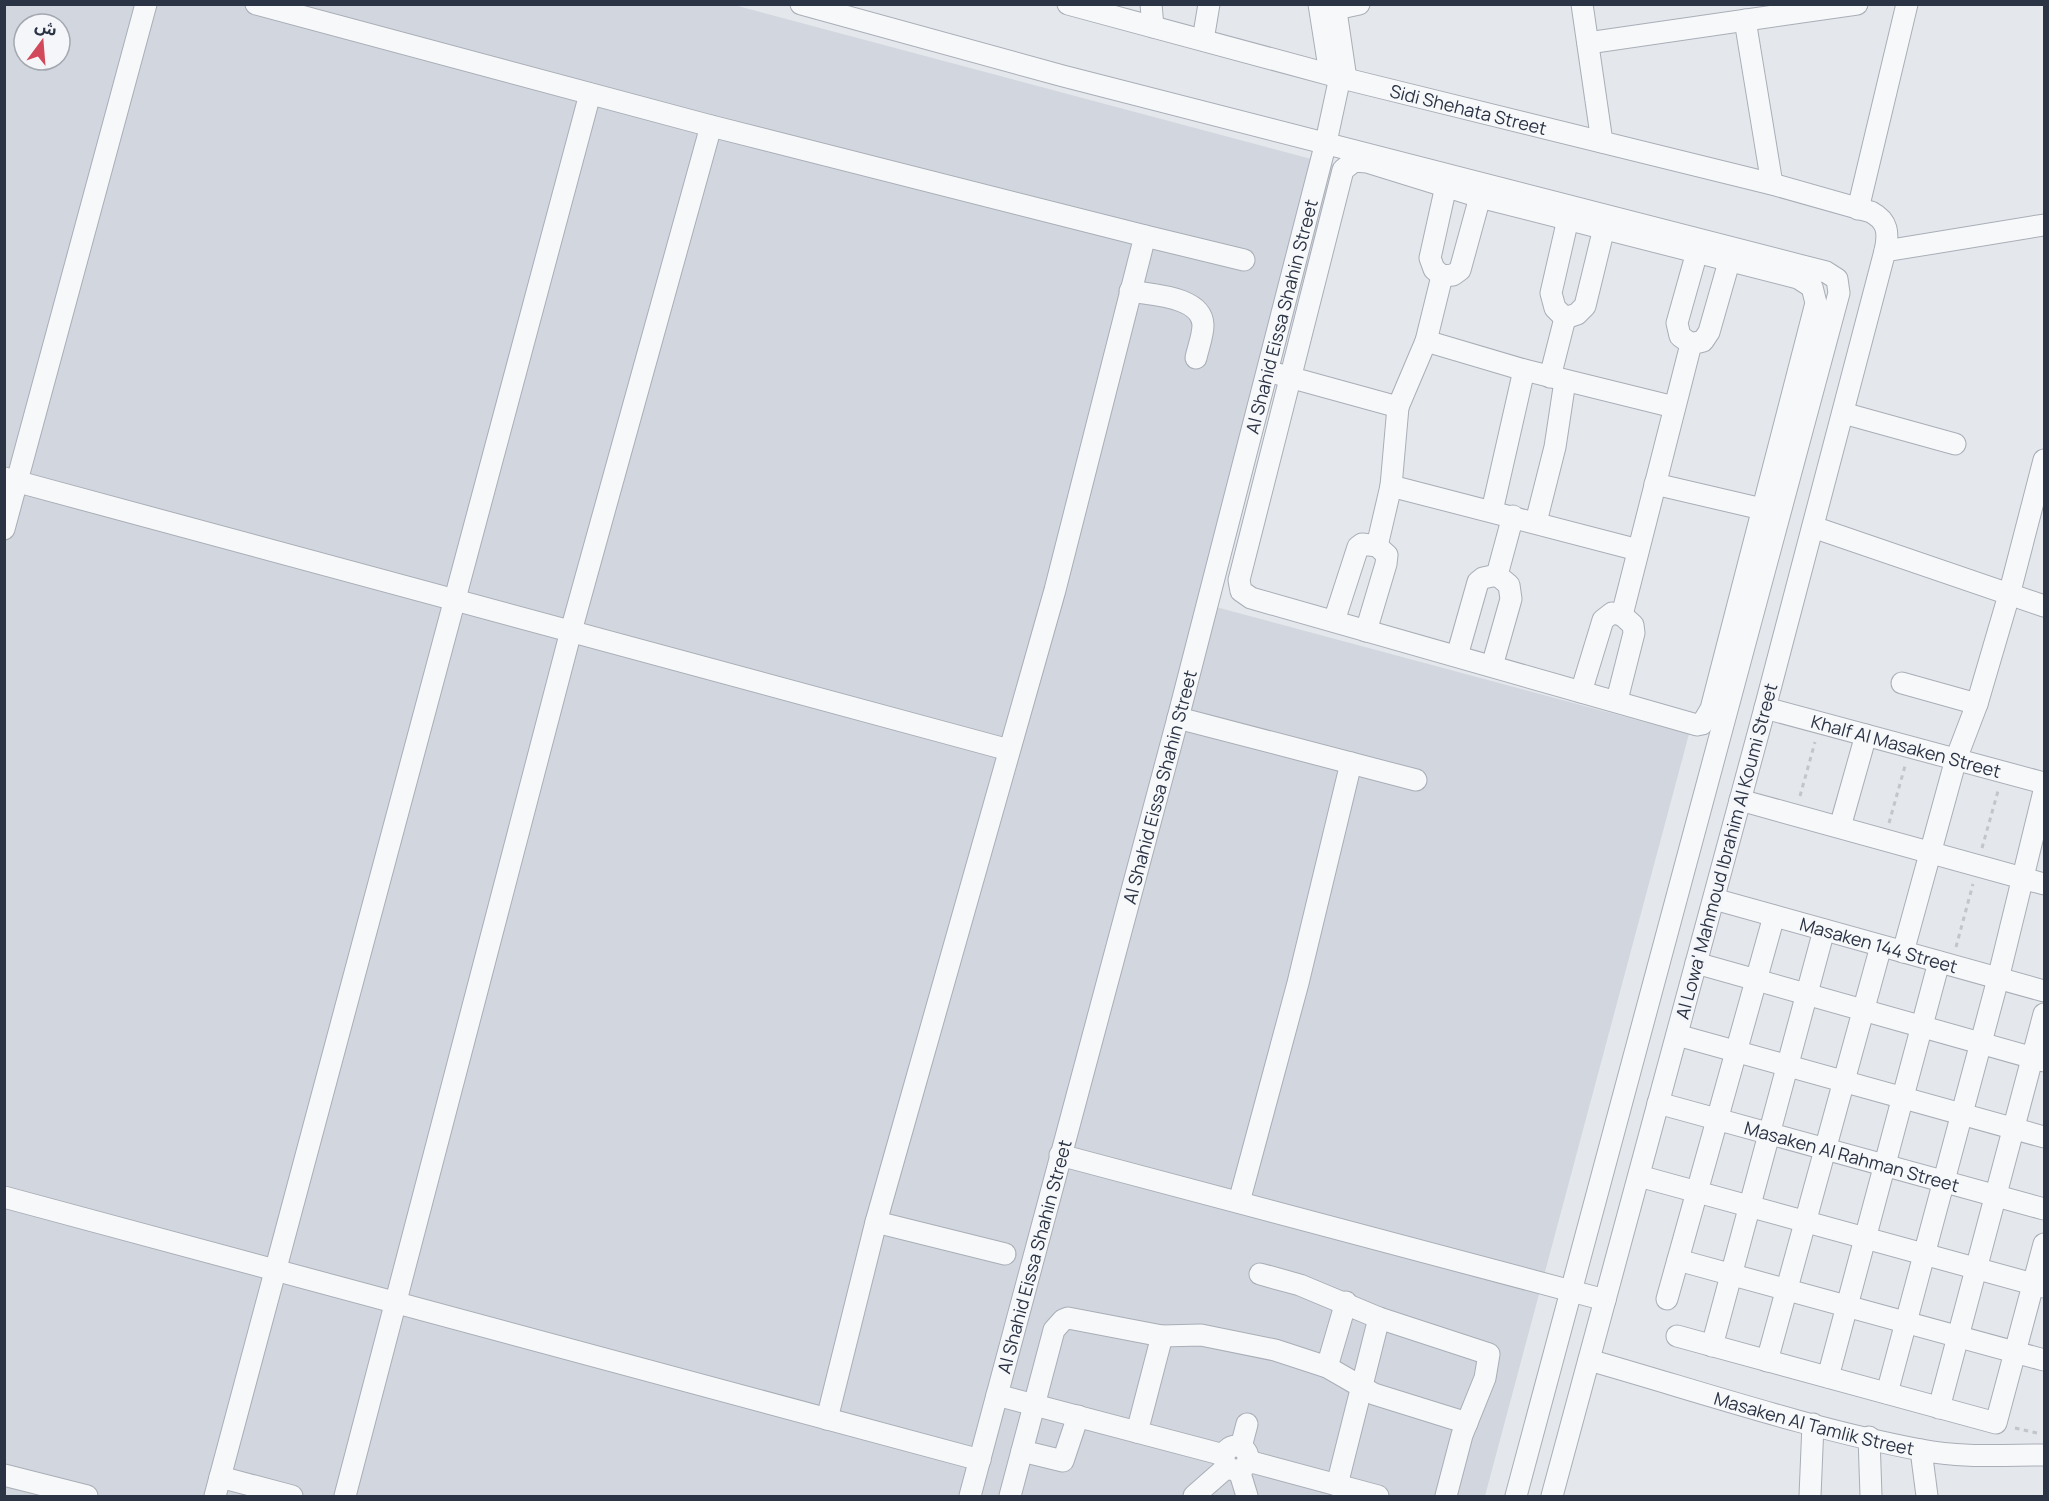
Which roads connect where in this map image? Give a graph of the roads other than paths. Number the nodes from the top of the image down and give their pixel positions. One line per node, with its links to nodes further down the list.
1 (146, 4): 49 (street)
2 (256, 4): 17 (street)
3 (801, 4): 19 (street)
4 (1068, 4): 13 (street, Sidi Shehata Street)
5 (1151, 4): 13 (street)
6 (1209, 4): 14 (street)
7 (1359, 4): 11 (street)
8 (1582, 4): 15 (street)
9 (1857, 4): 12 (street)
10 (1907, 4): 25 (street)
11 (1323, 6): 16 (street)
12 (1744, 20): 15 (street); 21 (street)
13 (1154, 27): 14 (street, Sidi Shehata Street)
14 (1203, 40): 16 (street, Sidi Shehata Street)
15 (1588, 43): 20 (street)
16 (1339, 77): 19 (street, Al Shahid Eissa Shahin Street); 20 (street, Sidi Shehata Street)
17 (590, 94): 18 (street); 62 (street)
18 (711, 126): 29 (street); 66 (street)
19 (1326, 142): 24 (street); 41 (street, Al Shahid Eissa Shahin Street)
20 (1602, 142): 21 (street, Sidi Shehata Street)
21 (1772, 184): 25 (street, Sidi Shehata Street)
22 (1446, 186): 23 (street); 34 (street); 42 (street)
23 (1480, 197): 24 (street); 34 (street)
24 (1514, 198): 26 (street); 53 (street)
25 (1864, 210): 30 (street, Al Lowa' Mahmoud Ibrahim Al Koumi Street)
26 (1568, 219): 28 (street); 36 (street)
27 (2044, 225): 30 (street)
28 (1604, 228): 31 (street); 36 (street)
29 (1145, 236): 32 (street); 35 (street)
30 (1884, 251): 46 (street, Al Lowa' Mahmoud Ibrahim Al Koumi Street)
31 (1697, 252): 33 (street); 38 (street)
32 (1244, 260)
33 (1729, 262): 38 (street); 53 (street)
34 (1442, 276): 37 (street)
35 (1130, 291): 39 (street); 77 (street)
36 (1565, 318): 43 (street)
37 (1426, 341): 40 (street); 44 (street)
38 (1691, 344): 45 (street)
39 (1196, 358)
40 (1524, 370): 43 (street); 52 (street)
41 (1266, 372): 42 (street); 75 (street, Al Shahid Eissa Shahin Street)
42 (1293, 378): 44 (street); 65 (street)
43 (1557, 379): 45 (street); 55 (street)
44 (1398, 407): 51 (street)
45 (1674, 407): 50 (street)
46 (1843, 413): 47 (street); 56 (street, Al Lowa' Mahmoud Ibrahim Al Koumi Street)
47 (1956, 444)
48 (2044, 460): 61 (street)
49 (10, 480): 57 (street); 62 (street)
50 (1656, 484): 53 (street); 59 (street)
51 (1391, 486): 52 (street); 58 (street)
52 (1492, 511): 54 (street)
53 (1771, 512): 72 (street); 139 (street)
54 (1513, 516): 55 (street); 60 (street)
55 (1536, 522): 59 (street)
56 (1813, 527): 61 (street); 74 (street, Al Lowa' Mahmoud Ibrahim Al Koumi Street)
57 (4, 529)
58 (1377, 546): 65 (street); 67 (street)
59 (1638, 550): 64 (street)
60 (1497, 575): 68 (street); 69 (street)
61 (2009, 595): 63 (street); 73 (street)
62 (453, 599): 66 (street); 134 (street)
63 (2044, 606)
64 (1622, 615): 71 (street); 72 (street)
65 (1335, 621): 67 (street)
66 (571, 631): 77 (street); 143 (street)
67 (1366, 631): 68 (street)
68 (1457, 656): 69 (street)
69 (1492, 666): 71 (street)
70 (1902, 683): 73 (street)
71 (1581, 692): 72 (street)
72 (1617, 700)
73 (1977, 704): 78 (street)
74 (1765, 708): 76 (street, Khalf Al Masaken Street); 83 (street, Al Lowa' Mahmoud Ibrahim Al Koumi Street)
75 (1178, 718): 79 (street); 116 (street, Al Shahid Eissa Shahin Street)
76 (1866, 735): 78 (street, Khalf Al Masaken Street); 84 (street)
77 (1009, 750): 126 (street)
78 (1956, 759): 81 (street, Khalf Al Masaken Street); 85 (street)
79 (1351, 763): 80 (street); 123 (street)
80 (1416, 780)
81 (2044, 783)
82 (2044, 791): 86 (street)
83 (1740, 800): 84 (street); 88 (street, Al Lowa' Mahmoud Ibrahim Al Koumi Street)
84 (1840, 827): 85 (street)
85 (1930, 852): 86 (street); 92 (street)
86 (2023, 878): 87 (street); 95 (street)
87 (2044, 884)
88 (1714, 899): 89 (street, Masaken 144 Street); 94 (street, Al Lowa' Mahmoud Ibrahim Al Koumi Street)
89 (1774, 916): 90 (street, Masaken 144 Street); 96 (street)
90 (1824, 930): 91 (street, Masaken 144 Street); 98 (street)
91 (1881, 946): 92 (street, Masaken 144 Street); 99 (street)
92 (1903, 952): 93 (street, Masaken 144 Street)
93 (1939, 962): 95 (street, Masaken 144 Street); 101 (street)
94 (1696, 963): 96 (street); 102 (street, Al Lowa' Mahmoud Ibrahim Al Koumi Street)
95 (1998, 978): 97 (street, Masaken 144 Street); 103 (street)
96 (1756, 979): 98 (street); 104 (street)
97 (2044, 992)
98 (1807, 994): 99 (street); 106 (street)
99 (1863, 1010): 101 (street); 107 (street)
100 (2044, 1014): 105 (street)
101 (1922, 1026): 103 (street); 108 (street)
102 (1677, 1035): 104 (street); 109 (street, Al Lowa' Mahmoud Ibrahim Al Koumi Street)
103 (1980, 1043): 105 (street); 110 (street)
104 (1736, 1051): 106 (street); 111 (street)
105 (2039, 1060): 112 (street)
106 (1788, 1065): 107 (street); 113 (street)
107 (1844, 1081): 108 (street); 115 (street)
108 (1902, 1097): 110 (street); 117 (street)
109 (1658, 1103): 111 (street, Masaken Al Rahman Street); 118 (street, Al Lowa' Mahmoud Ibrahim Al Koumi Street)
110 (1962, 1114): 112 (street); 119 (street)
111 (1717, 1120): 113 (street, Masaken Al Rahman Street); 120 (street)
112 (2014, 1129): 114 (street); 121 (street)
113 (1769, 1134): 115 (street, Masaken Al Rahman Street); 124 (street)
114 (2044, 1137)
115 (1825, 1149): 117 (street, Masaken Al Rahman Street); 127 (street)
116 (1060, 1155): 123 (street); 159 (street, Al Shahid Eissa Shahin Street)
117 (1884, 1165): 119 (street, Masaken Al Rahman Street); 128 (street)
118 (1639, 1176): 120 (street); 141 (street, Al Lowa' Mahmoud Ibrahim Al Koumi Street)
119 (1944, 1181): 121 (street, Masaken Al Rahman Street); 131 (street)
120 (1697, 1191): 124 (street); 132 (street)
121 (1996, 1196): 125 (street, Masaken Al Rahman Street); 133 (street)
122 (4, 1197): 134 (street)
123 (1239, 1202): 139 (street)
124 (1750, 1206): 127 (street); 136 (street)
125 (2044, 1209)
126 (876, 1221): 130 (street); 163 (street)
127 (1806, 1221): 128 (street); 138 (street)
128 (1865, 1238): 131 (street); 144 (street)
129 (2044, 1244): 137 (street)
130 (1005, 1254)
131 (1924, 1254): 133 (street); 146 (street)
132 (1678, 1260): 136 (street); 140 (street)
133 (1976, 1268): 137 (street); 149 (street)
134 (276, 1270): 143 (street); 176 (street)
135 (1260, 1274): 142 (street)
136 (1732, 1274): 138 (street); 150 (street)
137 (2039, 1285): 151 (street)
138 (1787, 1290): 144 (street); 154 (street)
139 (1571, 1291): 141 (street); 186 (street)
140 (1667, 1299)
141 (1605, 1300): 152 (street, Al Lowa' Mahmoud Ibrahim Al Koumi Street)
142 (1347, 1302): 145 (street); 155 (street)
143 (397, 1303): 163 (street); 179 (street)
144 (1847, 1306): 146 (street); 156 (street)
145 (1379, 1318): 157 (street); 164 (street)
146 (1906, 1322): 149 (street); 158 (street)
147 (1162, 1336): 155 (street); 160 (street); 167 (street)
148 (1677, 1336): 150 (street)
149 (1958, 1336): 151 (street); 161 (street)
150 (1712, 1346): 154 (street)
151 (2015, 1352): 153 (street); 161 (street)
152 (1589, 1360): 166 (street, Masaken Al Tamlik Street); 187 (street, Al Lowa' Mahmoud Ibrahim Al Koumi Street)
153 (2044, 1360)
154 (1767, 1361): 156 (street)
155 (1327, 1367): 157 (street)
156 (1827, 1377): 158 (street)
157 (1362, 1389): 164 (street); 175 (street)
158 (1887, 1393): 161 (street)
159 (997, 1395): 160 (street); 172 (street, Al Shahid Eissa Shahin Street)
160 (1034, 1404): 162 (street); 170 (street)
161 (1939, 1408)
162 (1078, 1416): 167 (street); 170 (street)
163 (827, 1419): 172 (street)
164 (1467, 1423): 185 (street)
165 (1247, 1424): 173 (street)
166 (1813, 1424): 168 (street, Masaken Al Tamlik Street); 188 (street)
167 (1137, 1432): 173 (street)
168 (1869, 1437): 169 (street, Masaken Al Tamlik Street); 189 (street)
169 (1922, 1450): 171 (street, Masaken Al Tamlik Street); 190 (street)
170 (1022, 1451): 181 (street)
171 (2044, 1455)
172 (980, 1460): 180 (street, Al Shahid Eissa Shahin Street)
173 (1236, 1460): 175 (street); 182 (street); 183 (street)
174 (4, 1474): 177 (street)
175 (1336, 1485): 184 (street)
176 (217, 1487): 178 (street)
177 (87, 1497)
178 (292, 1497)
179 (345, 1497)
180 (970, 1497)
181 (1010, 1497)
182 (1194, 1497)
183 (1247, 1497)
184 (1378, 1497)
185 (1446, 1497)
186 (1516, 1497)
187 (1552, 1497)
188 (1810, 1497)
189 (1871, 1497)
190 (1927, 1497)

